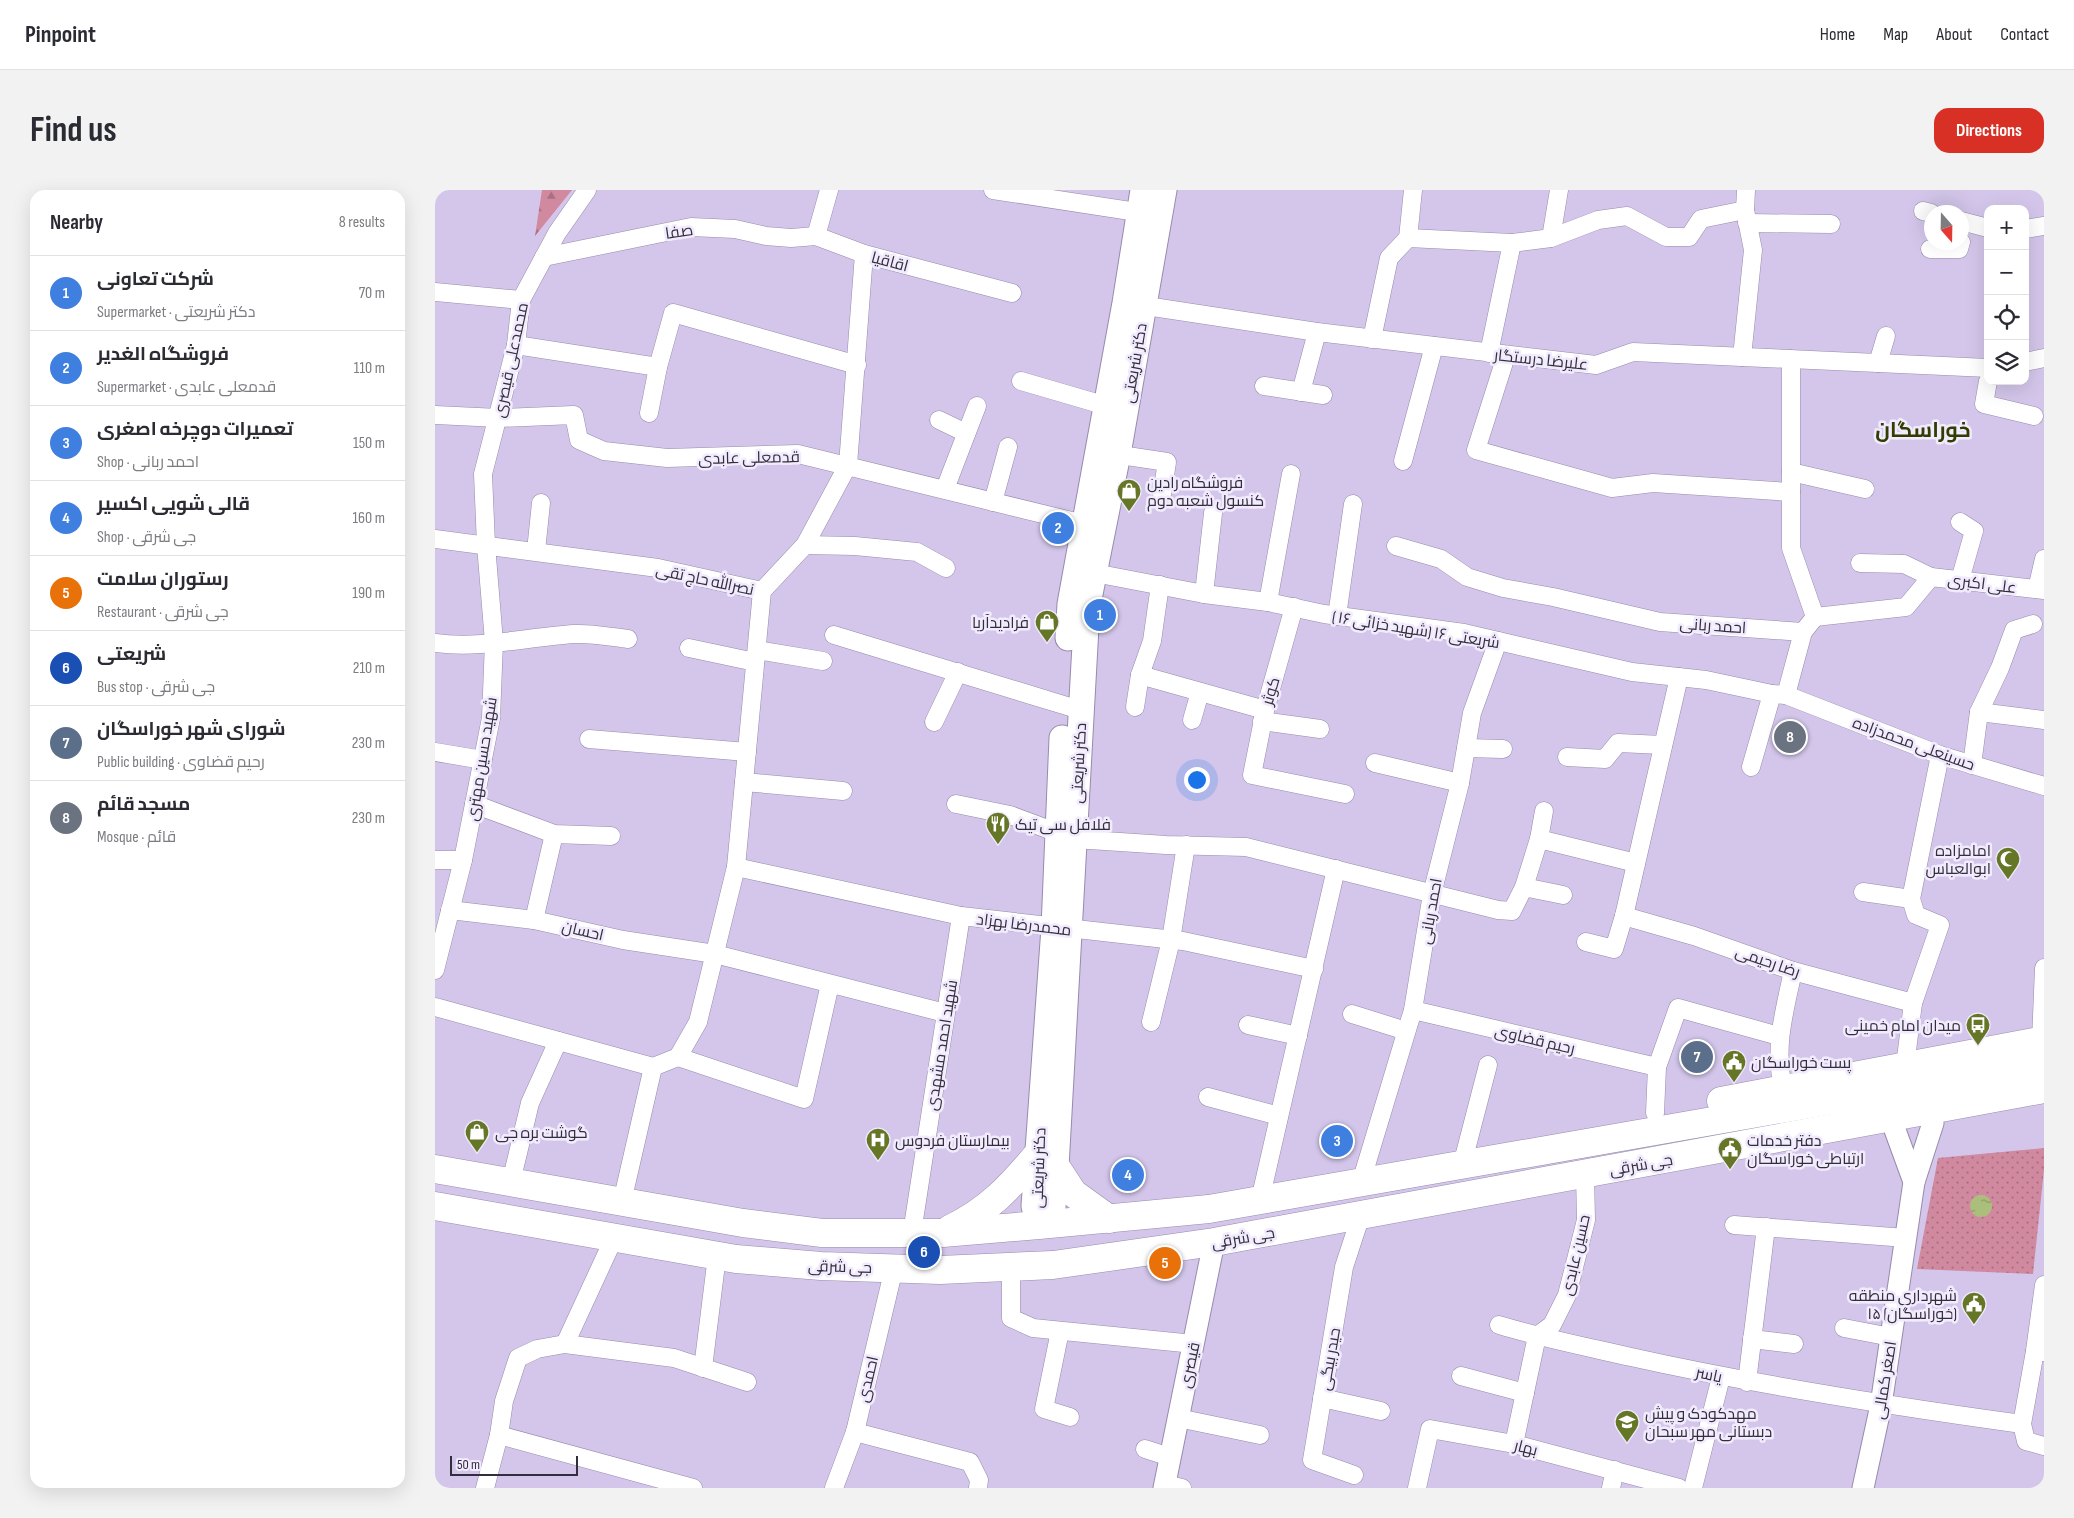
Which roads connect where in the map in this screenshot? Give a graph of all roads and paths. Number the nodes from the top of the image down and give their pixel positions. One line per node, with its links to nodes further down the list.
1 (587, 190): 20 (street, محمدعلی قیصری)
2 (829, 190): 15 (street)
3 (993, 190): 8 (street)
4 (1164, 190): 8 (main road, دکتر شریعتی)
5 (1413, 190): 16 (street)
6 (1559, 190): 17 (street)
7 (1746, 190): 9 (street)
8 (1148, 206): 24 (main road, دکتر شریعتی)
9 (1746, 216): 10 (street); 17 (street); 31 (street)
10 (1831, 224)
11 (2044, 226): 12 (street)
12 (2029, 228)
13 (1984, 229): 14 (street)
14 (1969, 231)
15 (816, 236): 19 (street, اقاقیا); 20 (street, صفا)
16 (1409, 238): 18 (street); 27 (street)
17 (1551, 238): 18 (street)
18 (1512, 243): 30 (street)
19 (864, 254): 22 (street, اقاقیا); 36 (street, نصرالله حاج تقی)
20 (544, 257): 23 (street, محمدعلی قیصری)
21 (435, 292): 23 (street)
22 (1012, 293)
23 (521, 300): 28 (street, محمدعلی قیصری)
24 (1134, 305): 25 (street, علیرضا درستگار); 45 (main road, دکتر شریعتی)
25 (1317, 332): 27 (street, علیرضا درستگار); 42 (street)
26 (1886, 336): 35 (street)
27 (1372, 339): 29 (street, علیرضا درستگار)
28 (516, 345): 37 (street); 49 (street, محمدعلی قیصری)
29 (1434, 346): 30 (street, علیرضا درستگار); 54 (street)
30 (1498, 354): 31 (street, علیرضا درستگار); 60 (street)
31 (1741, 357): 33 (street, علیرضا درستگار)
32 (2044, 358): 34 (street)
33 (1791, 359): 35 (street, علیرضا درستگار); 56 (street)
34 (2029, 361)
35 (1878, 363): 38 (street, علیرضا درستگار)
36 (857, 365): 37 (street); 55 (street, نصرالله حاج تقی)
37 (658, 367): 46 (street)
38 (1984, 368)
39 (1021, 382): 45 (street)
40 (1987, 385): 48 (street)
41 (1263, 386): 42 (street)
42 (1301, 392): 43 (street)
43 (1323, 396)
44 (977, 406): 51 (street)
45 (1116, 409): 53 (main road, دکتر شریعتی)
46 (649, 413)
47 (435, 415): 49 (street)
48 (2034, 416)
49 (499, 418): 55 (street, قدمعلی عابدی); 69 (street, محمدعلی قیصری)
50 (939, 420): 51 (street)
51 (966, 434): 59 (street)
52 (1008, 447): 62 (street)
53 (1109, 453): 61 (street); 67 (main road, دکتر شریعتی)
54 (1403, 461)
55 (848, 465): 59 (street, قدمعلی عابدی); 70 (street, نصرالله حاج تقی)
56 (1791, 472): 58 (street); 60 (street)
57 (1291, 474): 83 (street)
58 (1865, 489)
59 (945, 490): 62 (street, قدمعلی عابدی)
60 (1791, 492): 86 (street)
61 (1162, 494)
62 (993, 502): 67 (street, قدمعلی عابدی)
63 (541, 503): 72 (street)
64 (1353, 504): 85 (street)
65 (1213, 513): 82 (street)
66 (1960, 522): 78 (street)
67 (1095, 527): 76 (main road, دکتر شریعتی)
68 (435, 539): 69 (street, نصرالله حاج تقی)
69 (486, 545): 72 (street, نصرالله حاج تقی); 92 (street, شهید حسین مهتری)
70 (805, 545): 75 (street); 81 (street, نصرالله حاج تقی)
71 (1396, 546): 88 (street, احمد ربانی)
72 (536, 551): 81 (street, نصرالله حاج تقی)
73 (2044, 559): 80 (street)
74 (1860, 564): 77 (street)
75 (946, 568)
76 (1086, 571): 79 (street, شریعتی ۱۶ (شهید خزائی ۱۶ )); 102 (main road, دکتر شریعتی)
77 (1931, 577): 78 (street, علی اکبری); 86 (street, علی اکبری)
78 (1960, 580): 80 (street, علی اکبری)
79 (1160, 585): 82 (street, شریعتی ۱۶ (شهید خزائی ۱۶ )); 98 (street)
80 (2040, 590)
81 (762, 591): 95 (street)
82 (1204, 594): 83 (street, شریعتی ۱۶ (شهید خزائی ۱۶ ))
83 (1268, 602): 84 (street, شریعتی ۱۶ (شهید خزائی ۱۶ ))
84 (1294, 608): 85 (street, شریعتی ۱۶ (شهید خزائی ۱۶ )); 105 (street, کوثر)
85 (1337, 616): 91 (street, شریعتی ۱۶ (شهید خزائی ۱۶ ))
86 (1815, 617): 88 (street)
87 (2033, 624): 104 (street)
88 (1803, 632): 101 (street)
89 (834, 635): 97 (street)
90 (628, 639): 92 (street)
91 (1498, 641): 99 (street, شریعتی ۱۶ (شهید خزائی ۱۶ )); 112 (street, احمد ربانی)
92 (494, 642): 93 (street); 118 (street, شهید حسین مهتری)
93 (435, 643)
94 (689, 648): 95 (street)
95 (756, 656): 96 (street); 115 (street)
96 (823, 661)
97 (957, 672): 102 (street); 108 (street)
98 (1140, 675): 100 (street); 103 (street)
99 (1679, 678): 101 (street, شریعتی ۱۶ (شهید خزائی ۱۶ )); 111 (street)
100 (1201, 692): 105 (street); 106 (street)
101 (1779, 695): 116 (street, حسینعلی محمدزاده); 121 (street)
102 (1072, 707): 132 (main road, دکتر شریعتی)
103 (1135, 707)
104 (1979, 712): 107 (street); 120 (street)
105 (1263, 715): 109 (street); 126 (street, کوثر)
106 (1192, 720)
107 (2044, 720)
108 (933, 722)
109 (1320, 729)
110 (589, 739): 115 (street)
111 (1663, 745): 117 (street); 137 (street)
112 (1466, 748): 113 (street); 123 (street, احمد ربانی)
113 (1503, 749)
114 (435, 752): 118 (street)
115 (747, 752): 122 (street)
116 (1940, 755): 120 (street, حسینعلی محمدزاده); 144 (street)
117 (1567, 757)
118 (483, 760): 127 (street, شهید حسین مهتری)
119 (1375, 763): 123 (street)
120 (1972, 765): 124 (street, حسینعلی محمدزاده)
121 (1751, 767)
122 (744, 782): 125 (street); 138 (street)
123 (1460, 784): 142 (street, احمد ربانی)
124 (2044, 786)
125 (843, 791)
126 (1345, 794)
127 (474, 804): 130 (street); 136 (street, شهید حسین مهتری)
128 (956, 804): 132 (street)
129 (1544, 811): 133 (street)
130 (554, 834): 131 (street); 148 (street)
131 (611, 836)
132 (1065, 836): 134 (street); 149 (main road, دکتر شریعتی)
133 (1539, 839): 137 (street); 140 (street)
134 (1186, 844): 139 (street); 150 (street)
135 (435, 860): 136 (street)
136 (463, 860): 145 (street, شهید حسین مهتری)
137 (1636, 863): 147 (street)
138 (737, 867): 146 (street, محمدرضا بهزاد); 152 (street)
139 (1336, 870): 142 (street); 154 (street)
140 (1524, 887): 142 (street); 143 (street)
141 (1863, 892): 144 (street)
142 (1432, 894): 160 (street, احمد ربانی)
143 (1563, 895)
144 (1911, 899): 158 (street)
145 (450, 910): 148 (street, احسان); 155 (street, شهید حسین مهتری)
146 (961, 916): 149 (street, محمدرضا بهزاد); 161 (street, شهید احمد مشهدی)
147 (1624, 916): 151 (street); 156 (street, رضا رحیمی)
148 (534, 920): 152 (street, احسان)
149 (1062, 929): 150 (street, محمدرضا بهزاد); 184 (main road, دکتر شریعتی)
150 (1171, 940): 154 (street, محمدرضا بهزاد); 163 (street)
151 (1586, 942)
152 (715, 954): 157 (street, احسان); 170 (street)
153 (2044, 968): 169 (street)
154 (1314, 969): 166 (street)
155 (435, 970)
156 (1793, 971): 158 (street, رضا رحیمی); 167 (street)
157 (830, 984): 161 (street, احسان); 170 (street)
158 (1913, 1003): 172 (street)
159 (435, 1007): 168 (street)
160 (1413, 1010): 165 (street, احمد ربانی); 174 (street, رحیم قضاوی)
161 (945, 1013): 199 (street, شهید احمد مشهدی)
162 (1353, 1014): 165 (street)
163 (1151, 1022)
164 (1248, 1025): 166 (street)
165 (1406, 1031): 189 (street, احمد ربانی)
166 (1298, 1036): 180 (street)
167 (1779, 1036): 174 (street); 175 (street)
168 (558, 1041): 173 (street); 188 (street)
169 (2043, 1048): 172 (main road); 183 (main road, جی شرقی)
170 (678, 1056): 173 (street)
171 (1488, 1065): 185 (street)
172 (1905, 1066): 175 (main road)
173 (653, 1067): 192 (street)
174 (1657, 1067): 179 (street)
175 (1783, 1089): 179 (main road)
176 (2044, 1089): 187 (main road, جی شرقی)
177 (1208, 1098): 180 (street)
178 (2044, 1103): 181 (main road)
179 (1655, 1113): 183 (main road)
180 (1279, 1116): 191 (street)
181 (1933, 1122): 182 (main road); 190 (street, اصغر کمالی)
182 (1895, 1130): 187 (main road); 190 (street)
183 (1583, 1144): 185 (main road, جی شرقی)
184 (1047, 1161): 195 (main road); 196 (main road, دکتر شریعتی); 200 (main road)
185 (1463, 1164): 189 (main road, جی شرقی)
186 (435, 1169): 188 (main road, جی شرقی)
187 (1585, 1174): 194 (main road, جی شرقی); 211 (street, حسین عابدی)
188 (511, 1182): 192 (main road, جی شرقی)
189 (1361, 1182): 191 (main road, جی شرقی)
190 (1914, 1182): 202 (street, اصغر کمالی)
191 (1260, 1200): 195 (main road, جی شرقی)
192 (622, 1202): 199 (main road, جی شرقی)
193 (435, 1206): 201 (main road, جی شرقی)
194 (1361, 1215): 203 (main road, جی شرقی); 224 (street, حیدر بیگی)
195 (1109, 1219): 196 (main road, جی شرقی)
196 (1039, 1225): 200 (main road, جی شرقی); 205 (main road)
197 (1734, 1225): 198 (street)
198 (1766, 1227): 202 (street); 213 (street)
199 (912, 1232): 200 (main road, جی شرقی)
200 (943, 1233)
201 (614, 1238): 204 (main road, جی شرقی); 214 (street)
202 (1906, 1238): 212 (street, اصغر کمالی)
203 (1214, 1242): 205 (main road, جی شرقی); 215 (street, قیصری)
204 (717, 1256): 206 (main road, جی شرقی); 218 (street)
205 (1023, 1266): 206 (main road, جی شرقی); 210 (street)
206 (894, 1268): 230 (street, احمدی)
207 (2044, 1286): 217 (street)
208 (1499, 1325): 211 (street, یاسر)
209 (1844, 1328): 212 (street)
210 (1060, 1331): 215 (street); 227 (street)
211 (1537, 1336): 220 (street, یاسر); 223 (street)
212 (1891, 1337): 225 (street, اصغر کمالی)
213 (1752, 1339): 216 (street); 222 (street)
214 (565, 1344): 218 (street); 231 (street)
215 (1193, 1344): 228 (street, قیصری)
216 (1795, 1344)
217 (2040, 1351): 229 (street)
218 (703, 1368): 221 (street)
219 (1461, 1376): 223 (street)
220 (1721, 1377): 222 (street, یاسر); 247 (street)
221 (747, 1382)
222 (1747, 1382): 225 (street, یاسر)
223 (1525, 1393): 233 (street)
224 (1322, 1398): 226 (street); 238 (street, حیدر بیگی)
225 (1881, 1405): 229 (street, یاسر); 248 (street, اصغر کمالی)
226 (1381, 1411)
227 (1070, 1417)
228 (1178, 1418): 232 (street); 236 (street, قیصری)
229 (2022, 1424): 234 (street)
230 (855, 1432): 242 (street, احمدی); 243 (street)
231 (499, 1435): 240 (street); 241 (street)
232 (1260, 1435)
233 (1514, 1444): 237 (street, بهار); 244 (street, بهار)
234 (2044, 1446)
235 (1145, 1449): 236 (street)
236 (1170, 1458): 239 (street, قیصری)
237 (1615, 1470): 245 (street); 246 (street, بهار)
238 (1353, 1475)
239 (1170, 1487)
240 (485, 1488)
241 (693, 1488)
242 (834, 1488)
243 (978, 1488)
244 (1417, 1488)
245 (1611, 1488)
246 (1679, 1488)
247 (1693, 1488)
248 (1863, 1488)

